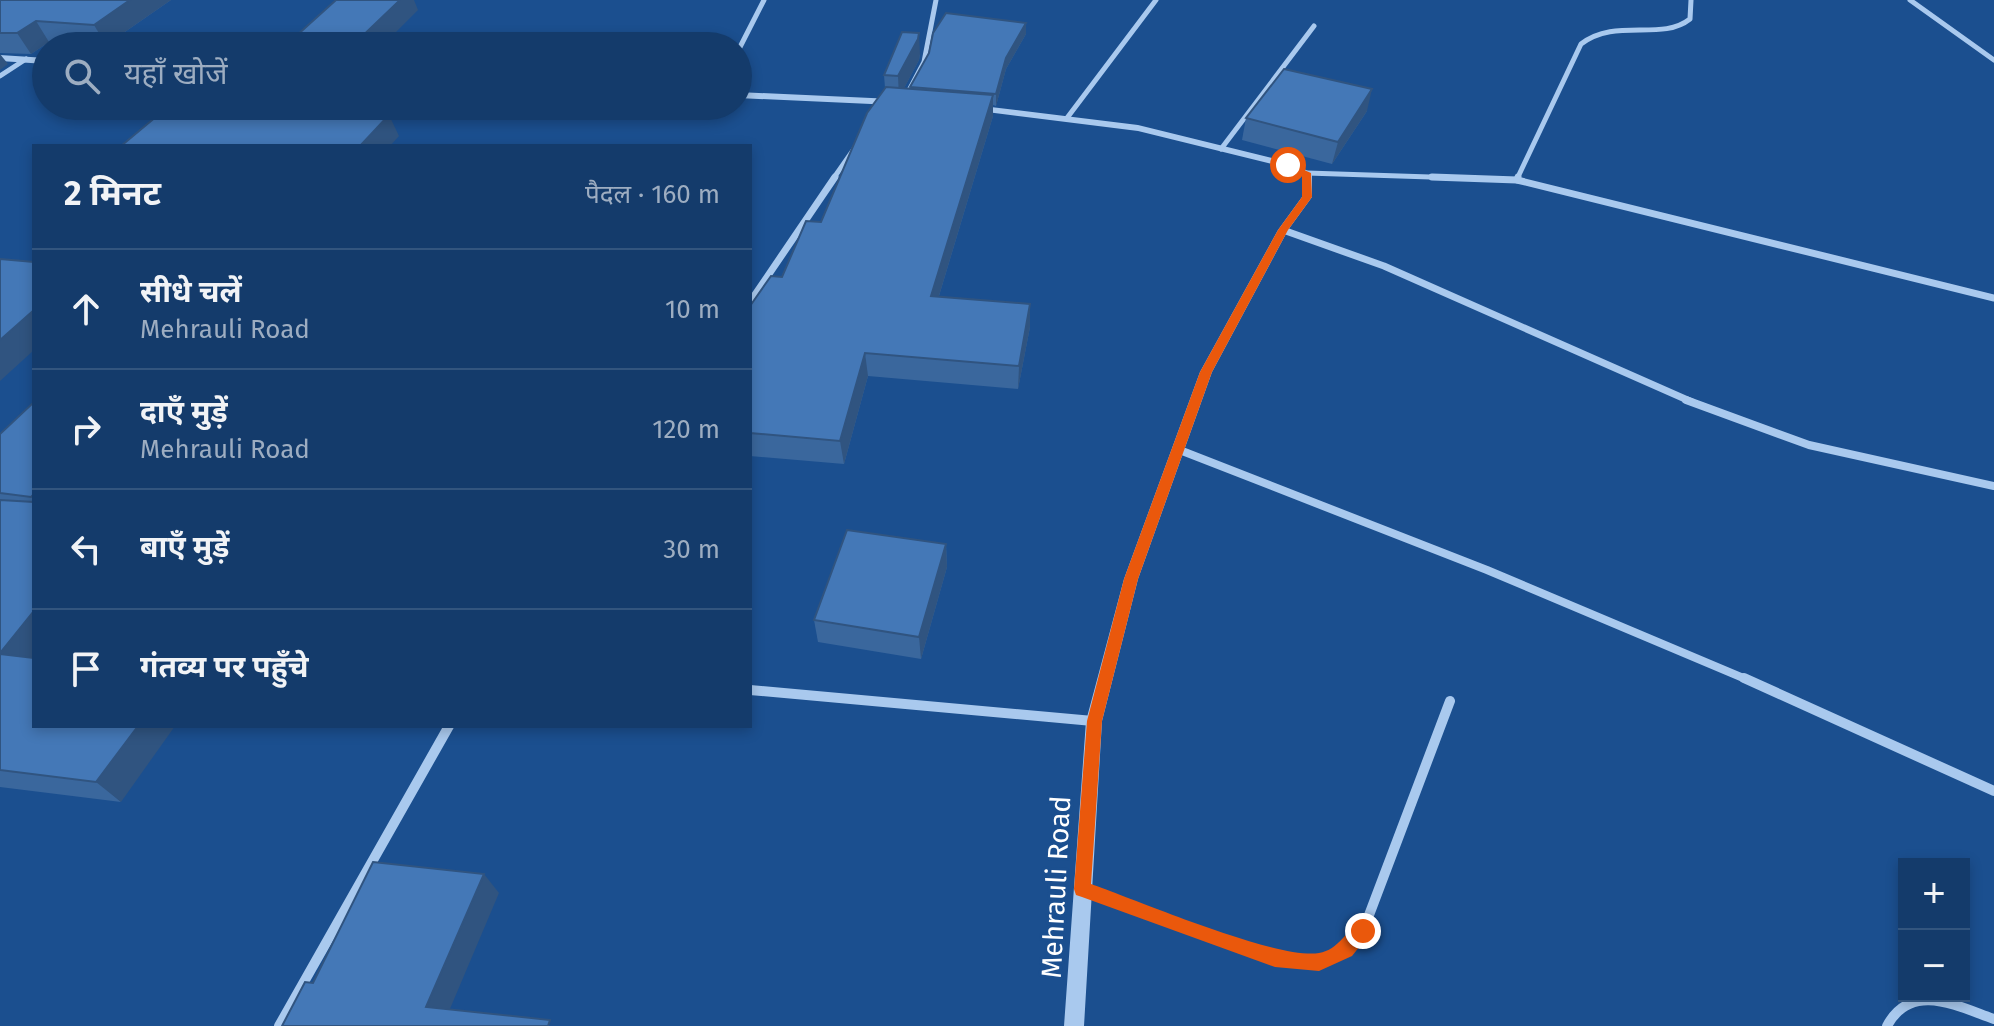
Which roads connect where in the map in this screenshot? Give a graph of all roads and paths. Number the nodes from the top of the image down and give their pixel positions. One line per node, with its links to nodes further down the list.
1 (764, 0): 7 (street)
2 (936, 0): 15 (street)
3 (1156, 0): 19 (street)
4 (1691, 0): 23 (street)
5 (1910, 0): 11 (street)
6 (1314, 26): 21 (street)
7 (748, 32)
8 (0, 58): 9 (street)
9 (26, 59): 10 (street); 12 (street)
10 (32, 60)
11 (1994, 60)
12 (0, 76)
13 (752, 96): 14 (street)
14 (885, 102): 15 (street); 18 (street)
15 (903, 102): 16 (street)
16 (915, 103)
17 (967, 107): 19 (street)
18 (877, 114)
19 (1067, 118): 21 (street)
20 (860, 139): 26 (street)
21 (1221, 149): 22 (street)
22 (1307, 173): 23 (street); 24 (street, Mehrauli Road)
23 (1517, 180): 25 (street)
24 (1283, 230): 27 (street, Mehrauli Road); 28 (street)
25 (1994, 298)
26 (752, 299)
27 (1177, 449): 31 (street, Mehrauli Road); 33 (street)
28 (1994, 486)
29 (752, 690): 31 (street)
30 (1450, 701): 34 (street)
31 (1094, 721): 34 (street, Mehrauli Road)
32 (448, 728): 36 (street)
33 (1994, 791)
34 (1082, 889): 37 (street, Mehrauli Road)
35 (1994, 1019): 38 (street)
36 (279, 1026)
37 (1074, 1026)
38 (1887, 1026)

